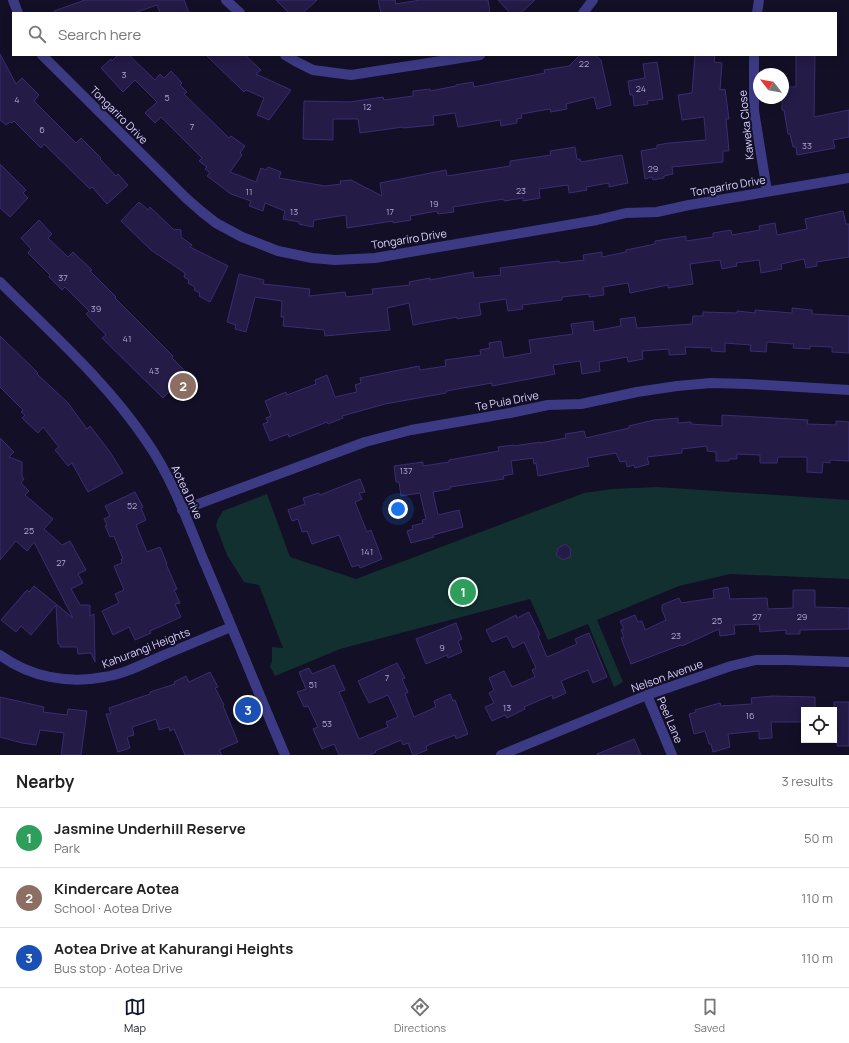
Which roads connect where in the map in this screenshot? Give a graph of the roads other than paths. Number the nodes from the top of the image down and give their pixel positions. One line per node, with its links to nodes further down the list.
1 (13, 0): 5 (street)
2 (226, 0): 6 (street)
3 (593, 0): 7 (street)
4 (759, 0): 8 (street)
5 (18, 12)
6 (239, 12)
7 (584, 12)
8 (758, 12)
9 (43, 56): 14 (street, Tongariro Drive)
10 (287, 56): 11 (street)
11 (474, 56)
12 (754, 56): 14 (street, Kaweka Close)
13 (849, 178): 14 (street, Tongariro Drive)
14 (767, 191)
15 (0, 282): 17 (street, Aotea Drive)
16 (849, 390): 17 (street, Te Puia Drive)
17 (182, 510): 18 (street, Aotea Drive)
18 (231, 627): 19 (street, Kahurangi Heights); 22 (street, Aotea Drive)
19 (0, 655)
20 (849, 662): 21 (street, Nelson Avenue)
21 (647, 695): 23 (street, Nelson Avenue); 24 (street, Peel Lane)
22 (285, 755)
23 (501, 755)
24 (672, 755)

